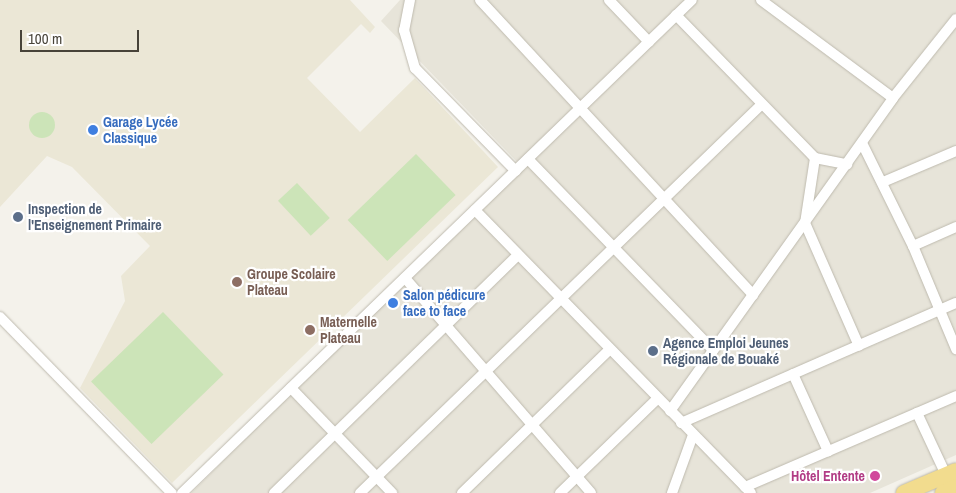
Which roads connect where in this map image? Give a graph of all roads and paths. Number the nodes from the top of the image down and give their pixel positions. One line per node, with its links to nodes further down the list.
1 (410, 0): 17 (street)
2 (480, 0): 11 (street)
3 (608, 0): 8 (street)
4 (692, 0): 6 (street)
5 (761, 0): 9 (street)
6 (676, 16): 8 (street); 10 (street)
7 (956, 19): 9 (street)
8 (649, 42): 11 (street)
9 (893, 98): 12 (street)
10 (762, 104): 14 (street); 19 (street)
11 (579, 109): 15 (street); 19 (street)
12 (862, 143): 16 (street); 18 (street)
13 (956, 151): 18 (street)
14 (815, 158): 16 (street); 21 (street)
15 (528, 159): 17 (street); 24 (street)
16 (847, 164): 21 (street)
17 (516, 171): 20 (street)
18 (884, 182): 23 (street)
19 (663, 200): 24 (street); 27 (street)
20 (475, 210): 25 (street); 26 (street)
21 (805, 223): 27 (street); 33 (street)
22 (956, 227): 23 (street)
23 (913, 246): 30 (street)
24 (613, 248): 28 (street); 36 (street)
25 (518, 255): 28 (street); 32 (street)
26 (405, 278): 32 (street); 39 (street)
27 (753, 294): 36 (street)
28 (561, 299): 34 (street); 37 (street)
29 (956, 303): 30 (street)
30 (939, 310): 33 (street); 35 (street)
31 (0, 317): 53 (street)
32 (447, 325): 37 (street); 46 (street)
33 (859, 346): 38 (street)
34 (610, 349): 41 (street); 45 (street)
35 (956, 349)
36 (713, 350): 42 (street)
37 (486, 370): 45 (street); 49 (street)
38 (793, 374): 44 (street); 48 (street)
39 (291, 388): 46 (street); 54 (street)
40 (956, 396): 43 (street)
41 (658, 398): 42 (street); 50 (street)
42 (670, 411): 44 (street)
43 (918, 413): 48 (street); 51 (street)
44 (681, 422): 47 (street)
45 (531, 425): 50 (street); 58 (street)
46 (335, 434): 49 (street); 55 (street)
47 (693, 435): 52 (street); 61 (street)
48 (828, 451): 52 (street)
49 (376, 477): 56 (street); 57 (street)
50 (576, 477): 59 (street); 60 (street)
51 (951, 485): 62 (highway)
52 (748, 490)
53 (172, 493)
54 (182, 493)
55 (274, 493)
56 (360, 493)
57 (392, 493)
58 (462, 493)
59 (560, 493)
60 (591, 493)
61 (672, 493)
62 (904, 493)

